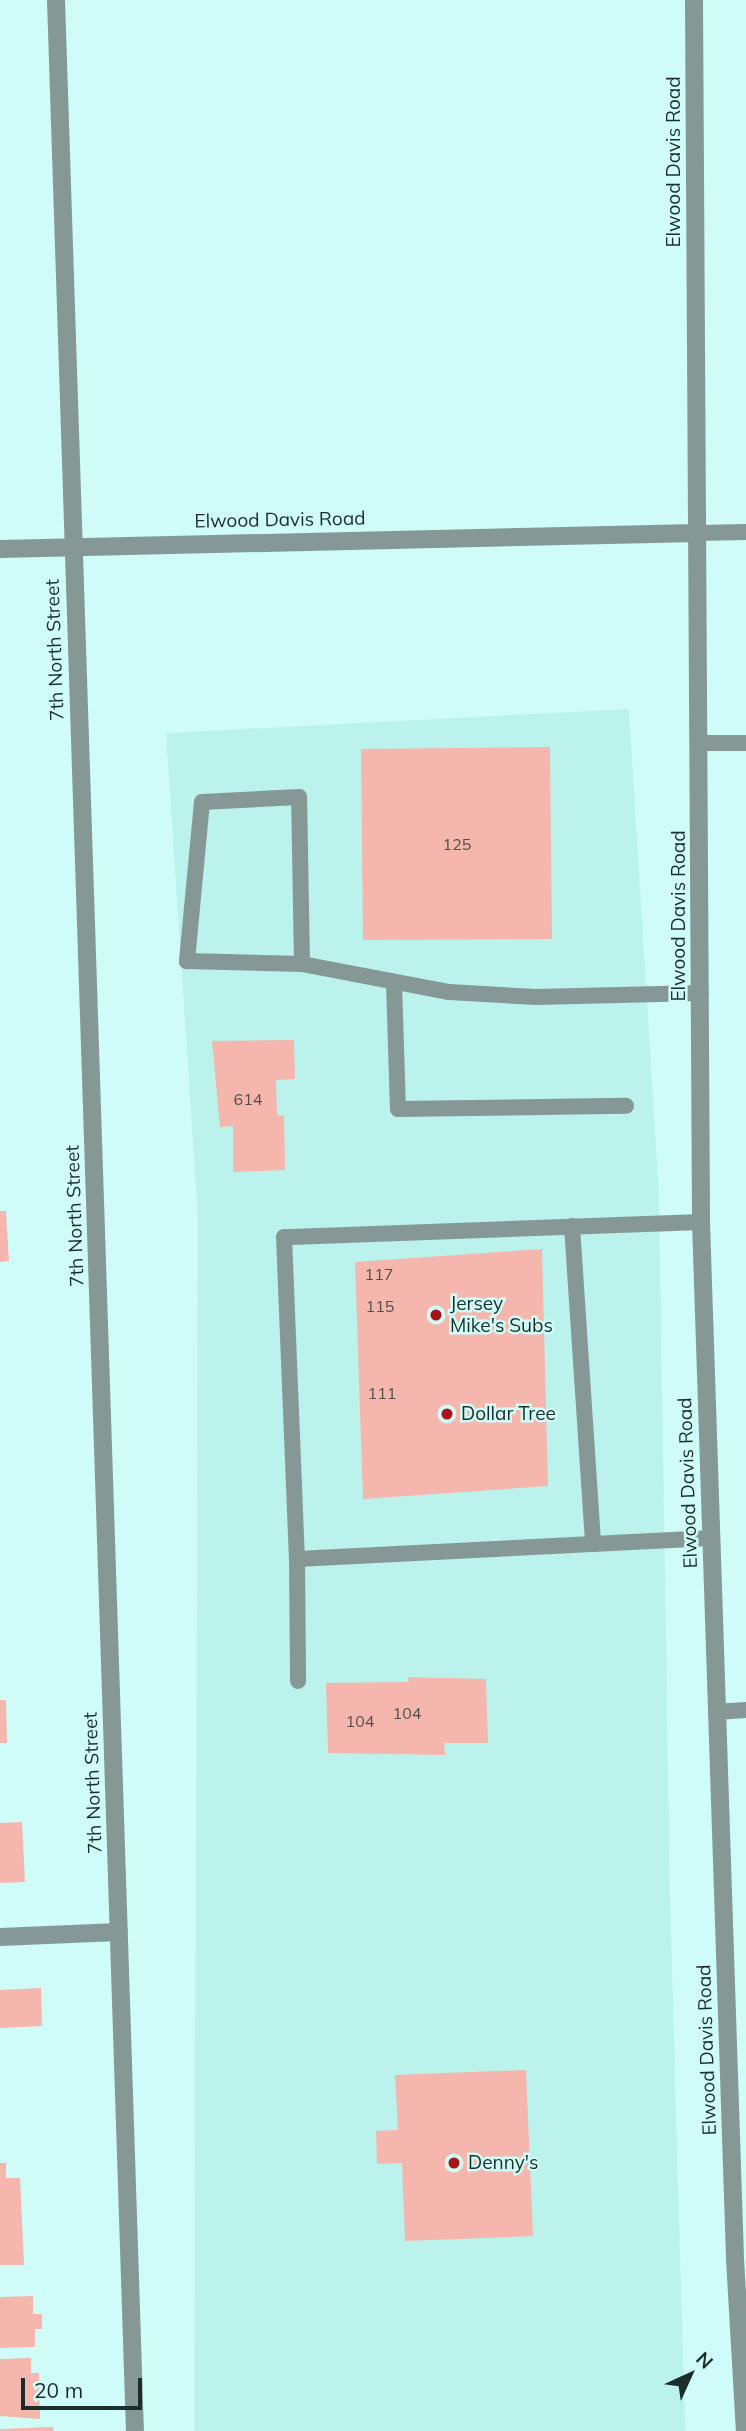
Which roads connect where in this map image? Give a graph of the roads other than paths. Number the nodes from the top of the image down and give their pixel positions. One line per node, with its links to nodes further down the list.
1 (56, 0): 5 (street, 7th North Street)
2 (694, 0): 4 (street, Elwood Davis Road)
3 (746, 532): 4 (lane)
4 (697, 533): 5 (street, Elwood Davis Road); 7 (street, Elwood Davis Road)
5 (73, 546): 6 (street, Elwood Davis Road); 21 (street, 7th North Street)
6 (0, 550)
7 (699, 743): 8 (lane); 11 (street, Elwood Davis Road)
8 (746, 743)
9 (302, 964): 9 (lane); 10 (lane)
10 (394, 983): 11 (lane); 12 (lane)
11 (701, 993): 13 (street, Elwood Davis Road)
12 (626, 1106)
13 (701, 1222): 14 (lane); 15 (street, Elwood Davis Road)
14 (572, 1226): 16 (lane); 17 (lane)
15 (711, 1538): 16 (lane); 20 (street, Elwood Davis Road)
16 (593, 1544): 17 (lane)
17 (297, 1559): 18 (lane)
18 (298, 1681)
19 (746, 1710): 20 (lane)
20 (716, 1712): 24 (street, Elwood Davis Road)
21 (119, 1932): 22 (street); 23 (street, 7th North Street)
22 (0, 1937)
23 (135, 2431)
24 (745, 2431)

